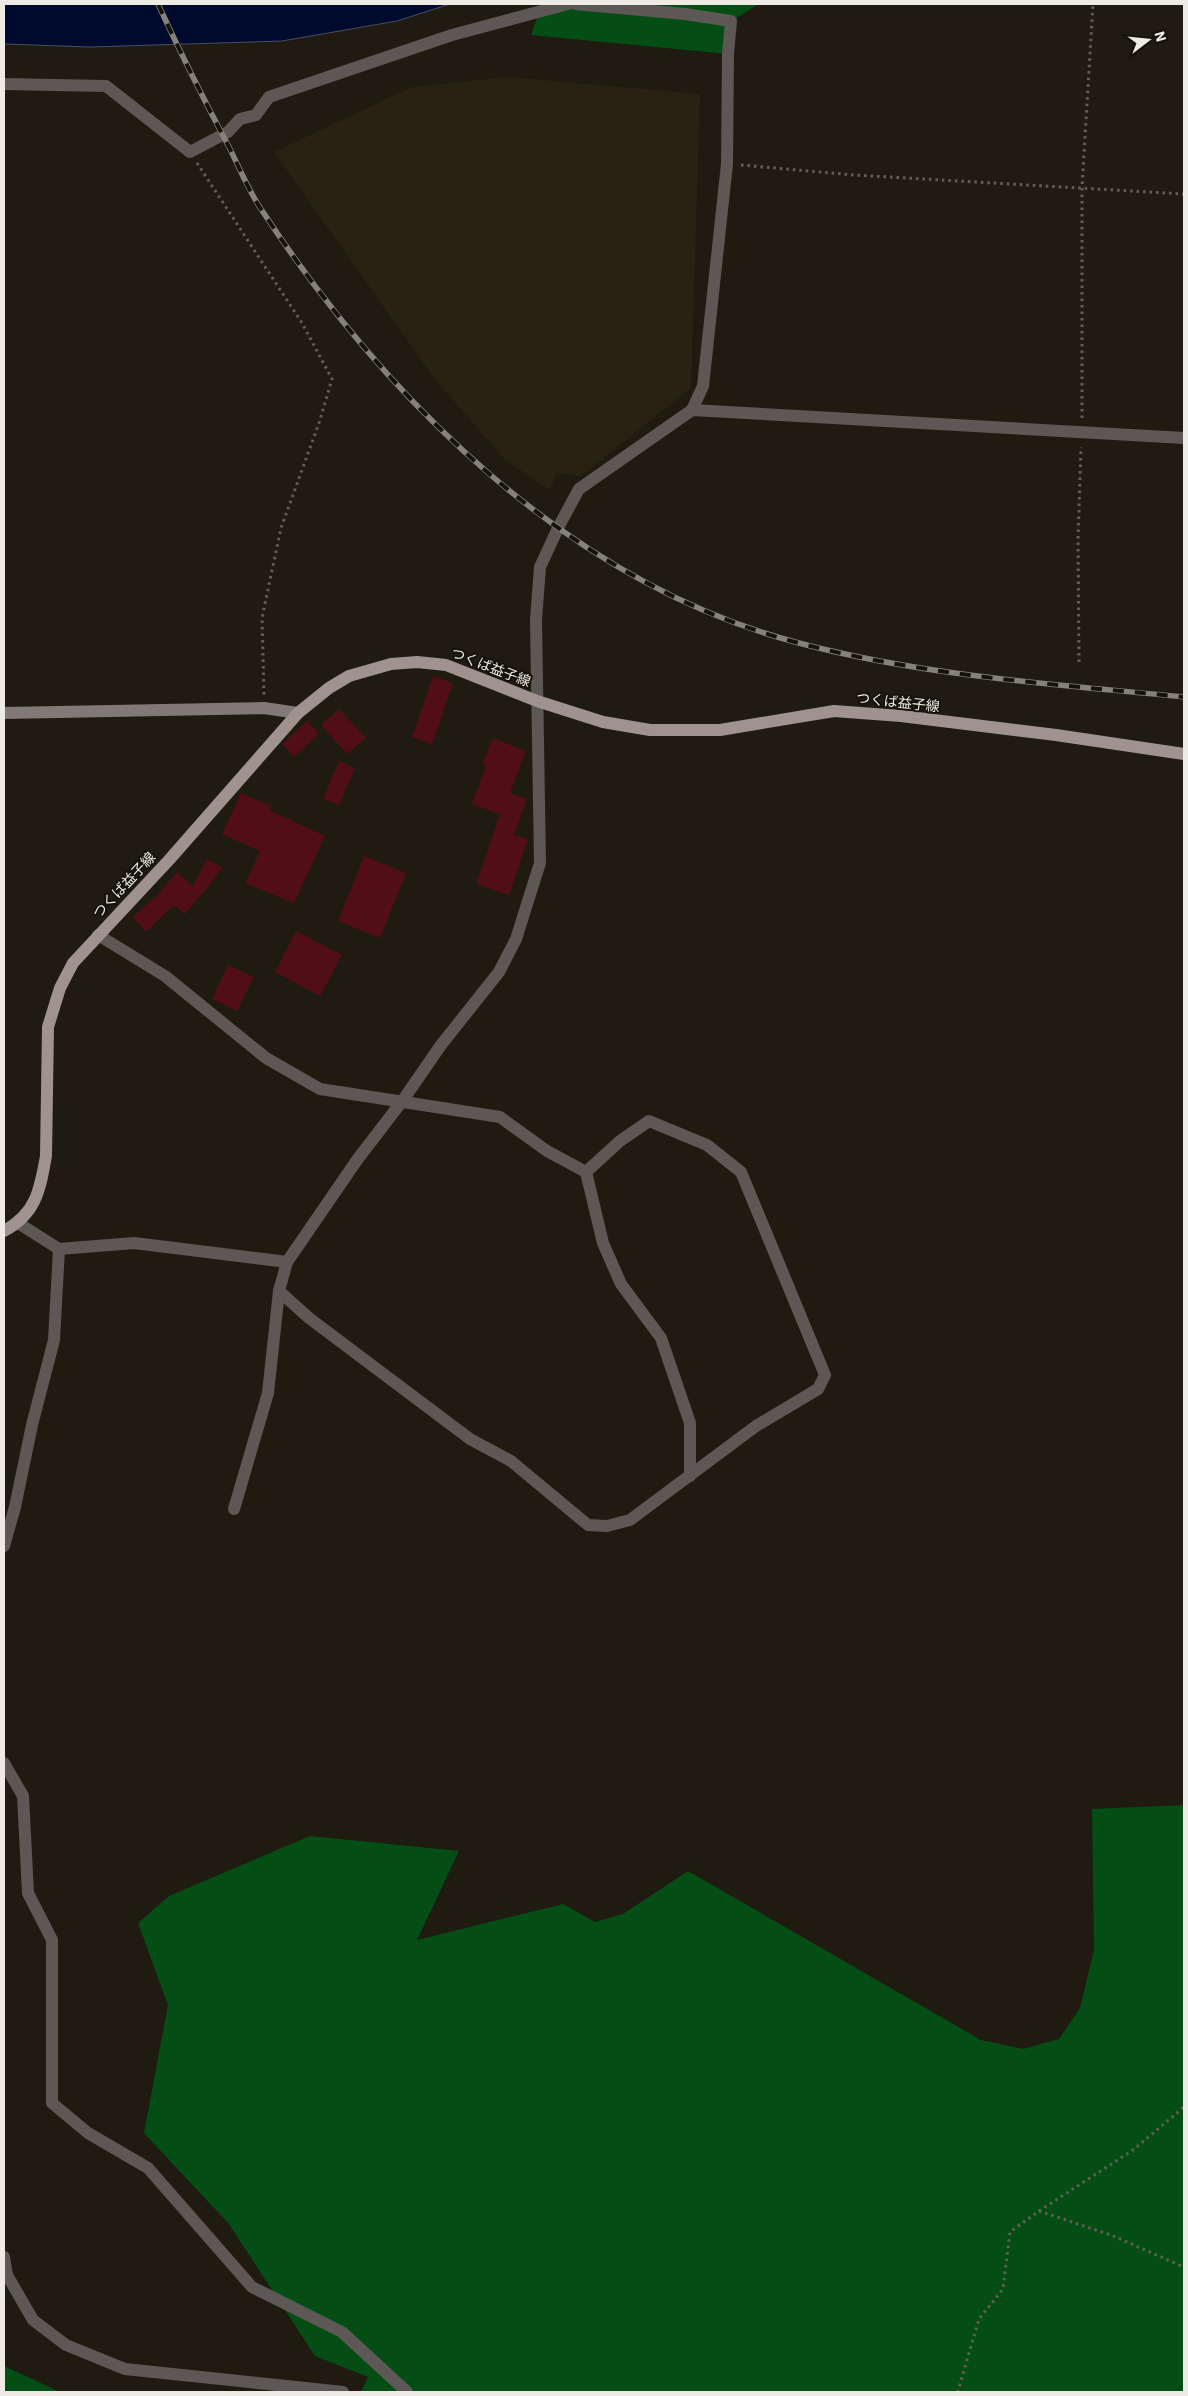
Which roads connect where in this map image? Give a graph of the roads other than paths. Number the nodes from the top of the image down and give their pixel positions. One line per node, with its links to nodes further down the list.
1 (568, 4): 3 (street)
2 (575, 4): 4 (street)
3 (4, 84)
4 (692, 410): 5 (street); 6 (street)
5 (1184, 438)
6 (537, 701): 7 (main road, つくば益子線); 9 (main road, つくば益子線); 11 (street)
7 (298, 713): 8 (street); 10 (main road, つくば益子線)
8 (4, 714)
9 (1184, 754)
10 (98, 935): 11 (street); 13 (main road, つくば益子線)
11 (403, 1100): 12 (street); 16 (street)
12 (586, 1172): 18 (street); 18 (street)
13 (18, 1223): 14 (main road, つくば益子線); 15 (street)
14 (4, 1231)
15 (59, 1249): 16 (street); 20 (street)
16 (288, 1262): 17 (street)
17 (279, 1291): 18 (street); 19 (street)
18 (690, 1476)
19 (234, 1509)
20 (4, 1546)
21 (4, 1763): 24 (street)
22 (4, 2257): 23 (street)
23 (343, 2392)
24 (407, 2392)

